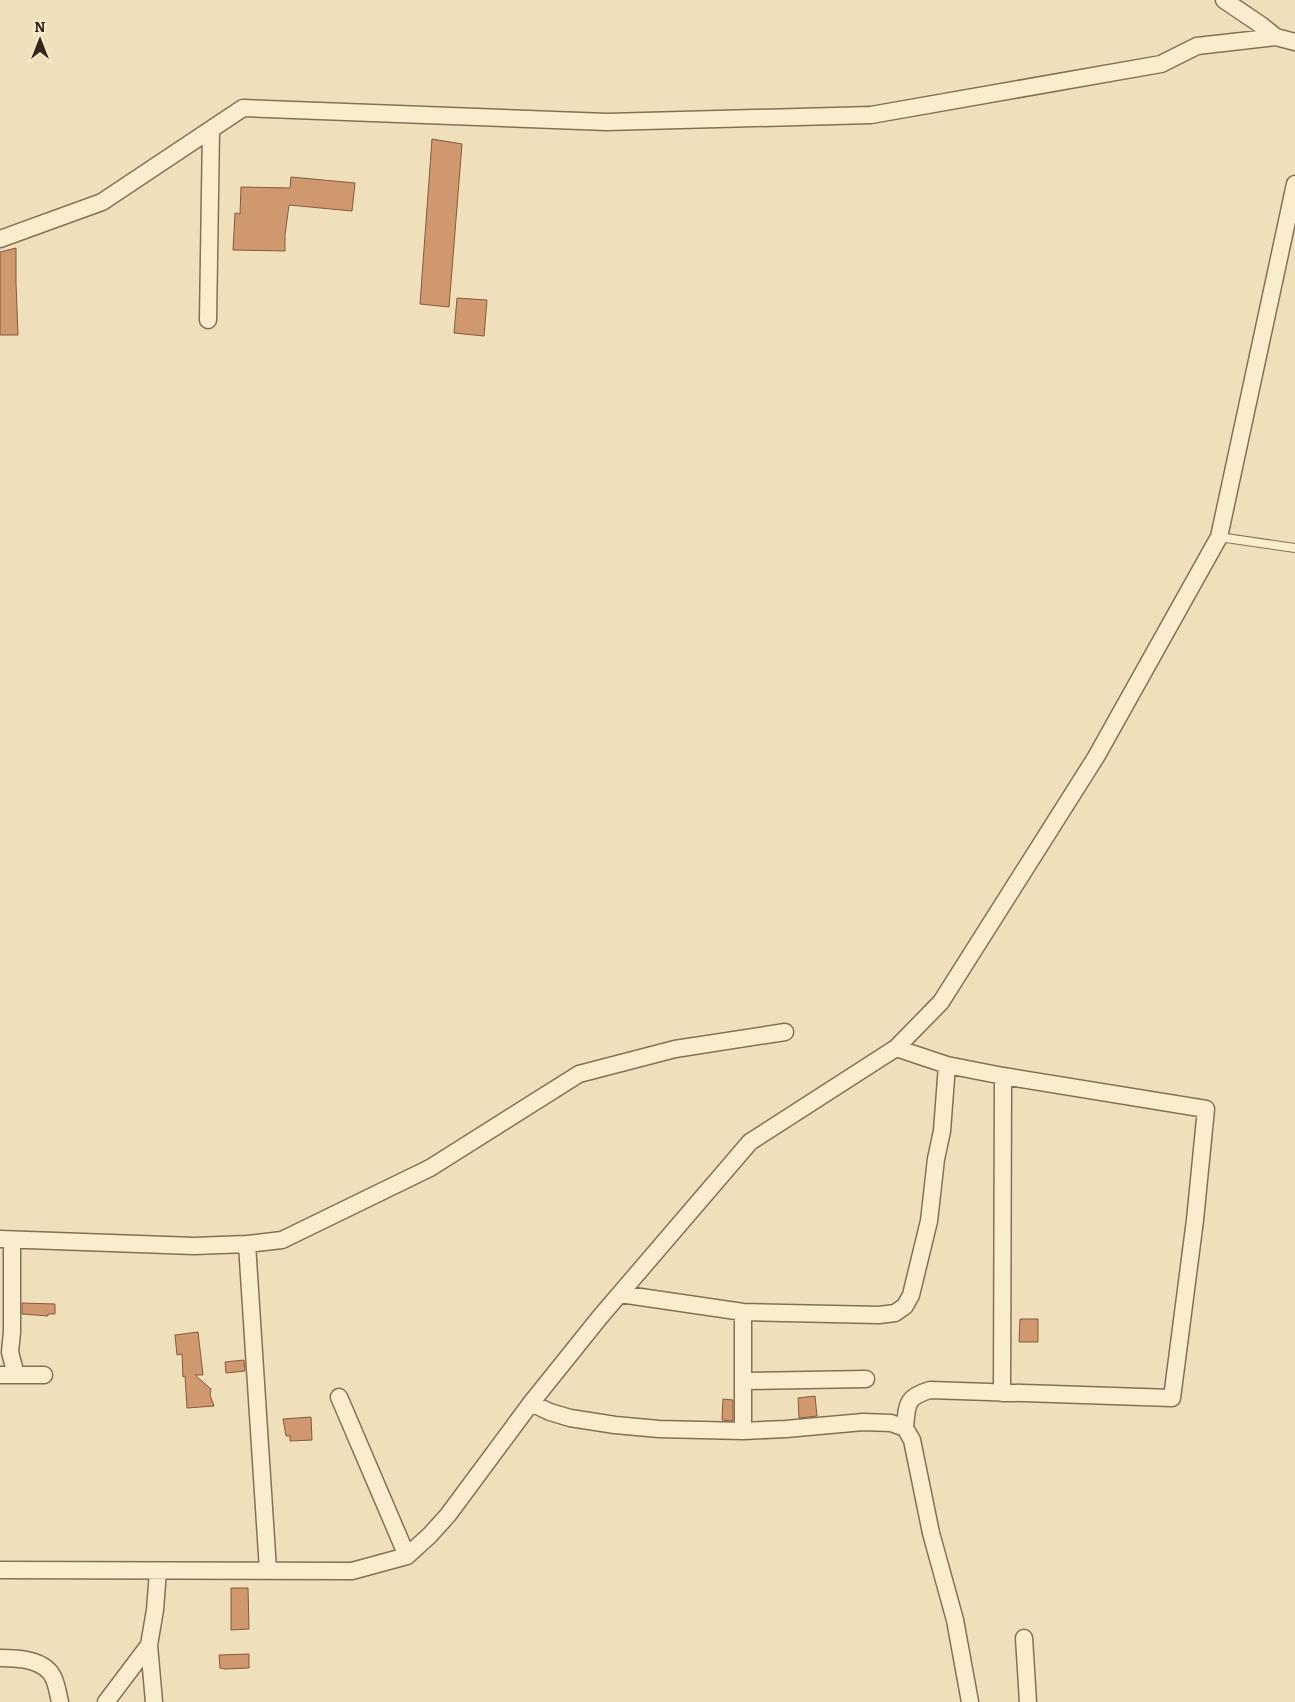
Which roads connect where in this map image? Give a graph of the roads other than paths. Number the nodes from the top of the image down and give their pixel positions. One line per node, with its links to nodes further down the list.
1 (1224, 0): 2 (street)
2 (1276, 37): 3 (street); 4 (street)
3 (1295, 42)
4 (211, 130): 6 (street); 7 (street)
5 (1295, 184): 8 (street)
6 (0, 239)
7 (208, 320)
8 (1219, 537): 9 (lane); 11 (street)
9 (1295, 548)
10 (785, 1032): 15 (street)
11 (896, 1048): 12 (street); 16 (street)
12 (948, 1065): 13 (street); 17 (street)
13 (1003, 1076): 22 (street); 22 (street)
14 (6, 1239): 15 (street); 18 (street)
15 (247, 1244): 29 (street)
16 (620, 1294): 17 (street); 24 (street)
17 (743, 1312): 21 (street)
18 (8, 1375): 19 (street)
19 (44, 1375)
20 (866, 1379): 21 (street)
21 (743, 1381): 26 (street)
22 (1002, 1393): 25 (street)
23 (338, 1397): 27 (street)
24 (531, 1403): 26 (street); 27 (street)
25 (905, 1428): 26 (street); 37 (street)
26 (743, 1431)
27 (407, 1556): 29 (street)
28 (0, 1570): 30 (street)
29 (268, 1570): 30 (street)
30 (158, 1571): 32 (street)
31 (1024, 1638): 38 (street)
32 (149, 1645): 35 (street); 36 (street)
33 (0, 1658): 34 (street)
34 (60, 1702)
35 (106, 1702)
36 (154, 1702)
37 (970, 1702)
38 (1028, 1702)

